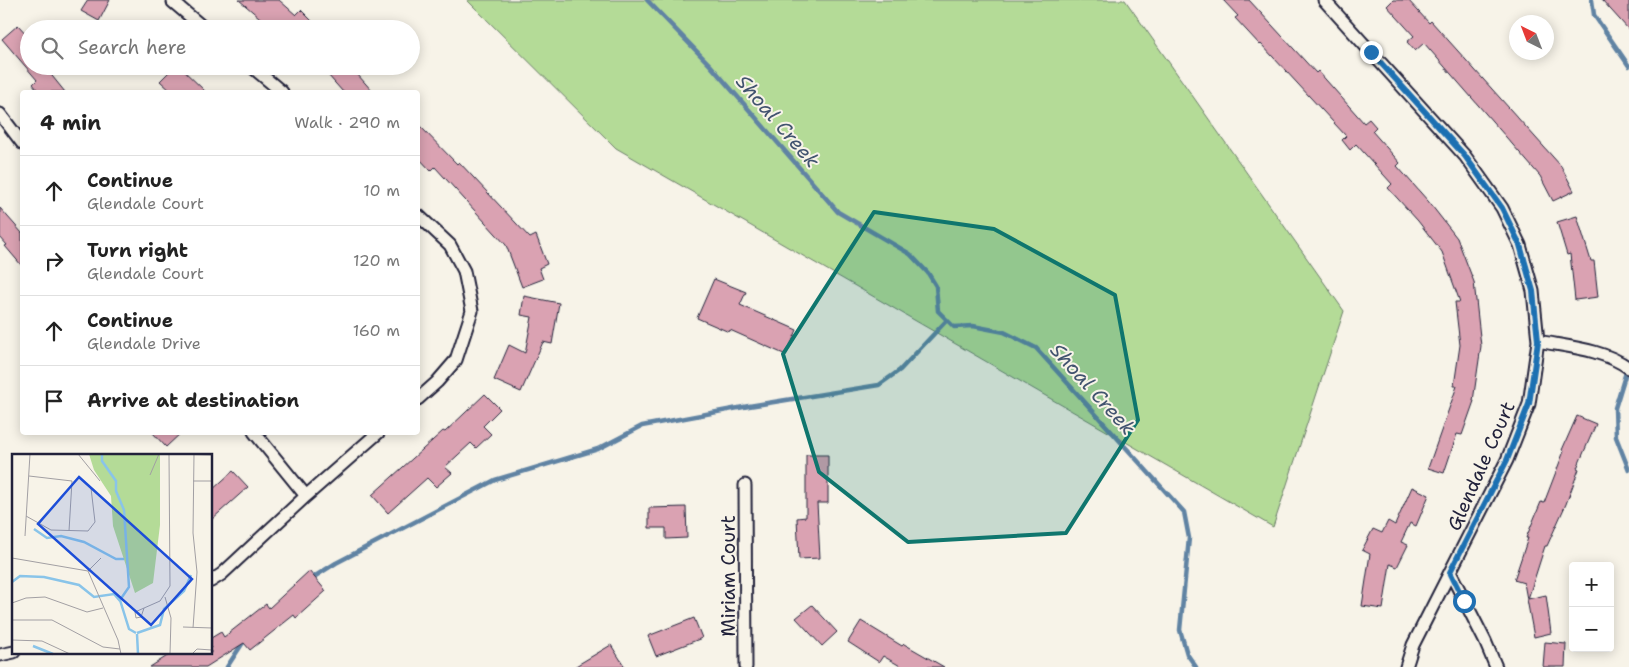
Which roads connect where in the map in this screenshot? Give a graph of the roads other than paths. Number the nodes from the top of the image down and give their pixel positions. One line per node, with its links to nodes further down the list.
1 (1324, 0): 9 (street, Glendale Court)
2 (173, 2): 3 (street)
3 (194, 20)
4 (262, 75): 5 (street)
5 (280, 90)
6 (0, 114): 7 (street)
7 (20, 140)
8 (420, 217): 11 (street)
9 (1538, 341): 10 (street); 16 (street, Glendale Court)
10 (1629, 368)
11 (420, 397)
12 (256, 435): 15 (street)
13 (376, 435): 15 (street)
14 (745, 485): 18 (street, Miriam Court)
15 (306, 496): 17 (street)
16 (1450, 572): 19 (street, Glendale Court); 20 (street)
17 (212, 580)
18 (746, 667)
19 (1406, 667)
20 (1496, 667)

